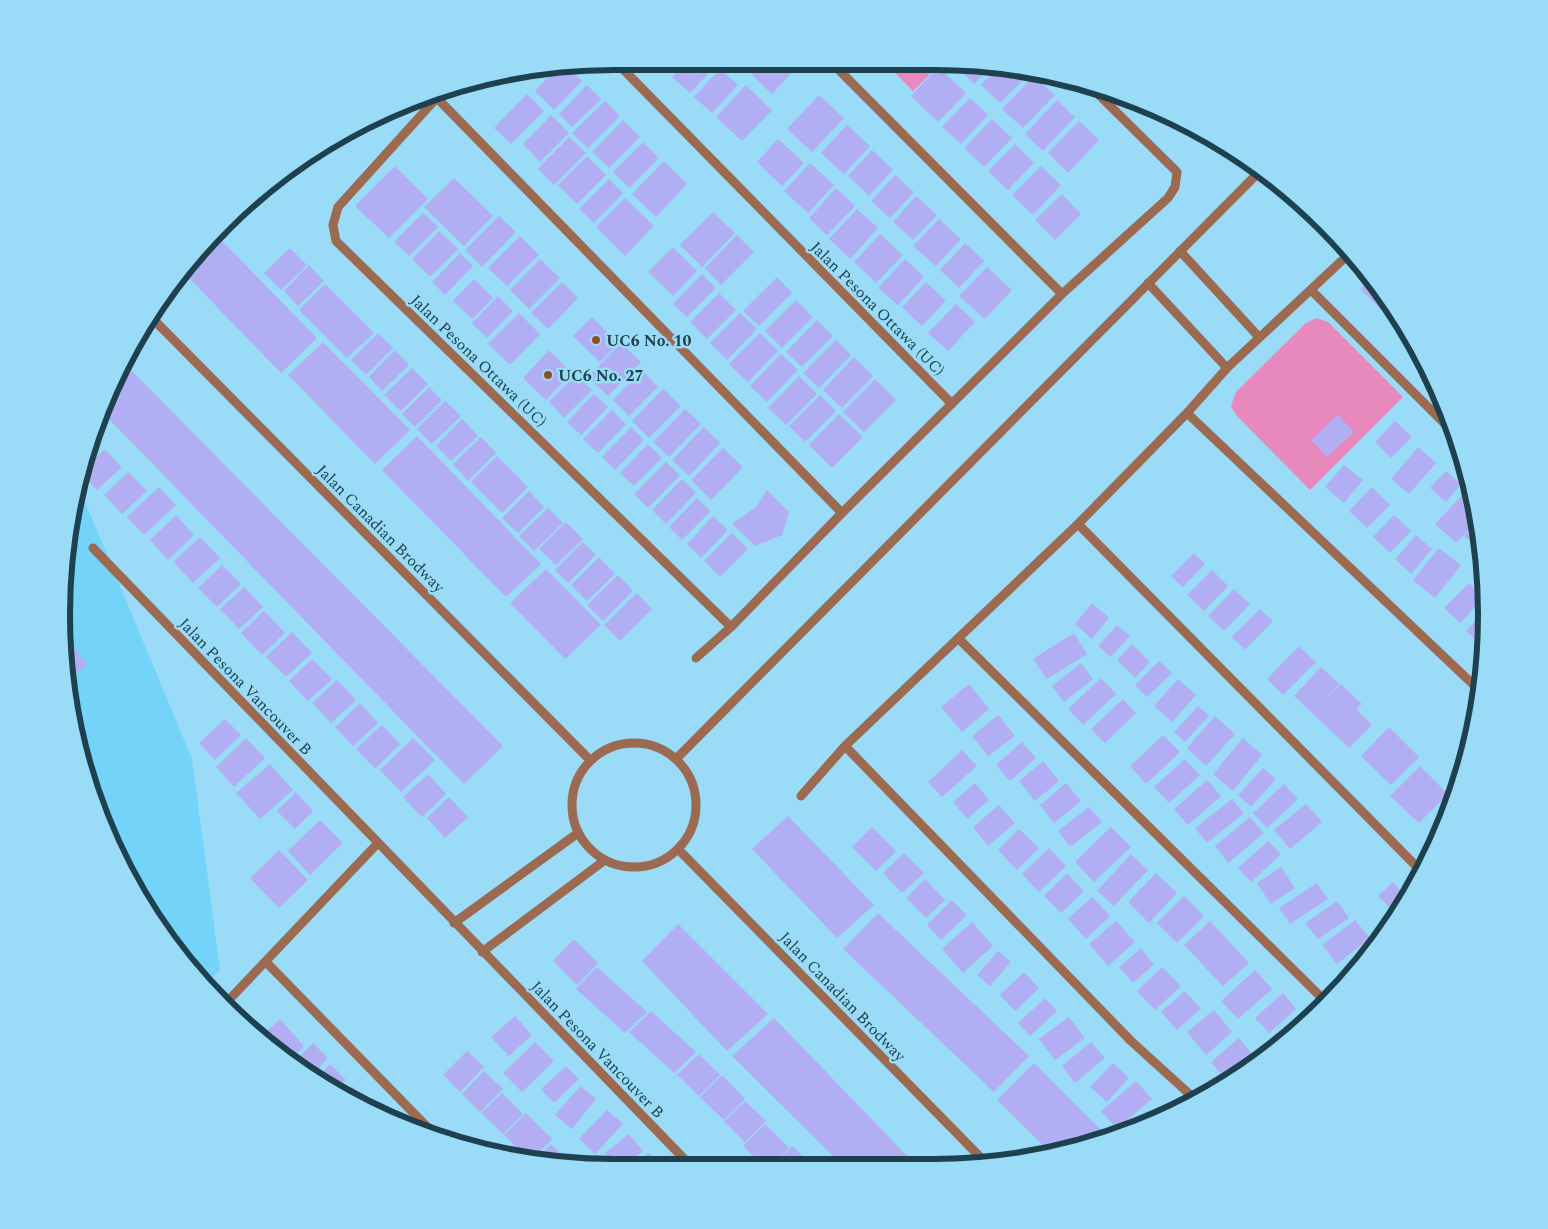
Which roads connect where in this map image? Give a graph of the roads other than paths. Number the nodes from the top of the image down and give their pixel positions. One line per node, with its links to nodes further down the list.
1 (624, 70): 15 (street, Jalan Pesona Ottawa (UC))
2 (838, 70): 11 (street)
3 (1101, 97): 11 (street)
4 (443, 98): 18 (street, Jalan Pesona Ottawa (UC))
5 (435, 100): 21 (street, Jalan Pesona Ottawa (UC))
6 (1255, 176): 7 (street)
7 (1180, 251): 9 (street); 13 (street)
8 (1345, 258): 10 (street)
9 (1148, 283): 14 (street); 26 (street)
10 (1311, 290): 13 (street); 17 (street)
11 (1062, 294): 15 (street)
12 (156, 322): 27 (street, Jalan Canadian Brodway)
13 (1258, 336): 14 (street)
14 (1227, 368): 16 (street)
15 (952, 404): 18 (street)
16 (1187, 413): 19 (street); 24 (street)
17 (1443, 422)
18 (842, 513): 21 (street)
19 (1078, 524): 22 (street); 33 (street)
20 (93, 548): 30 (street, Jalan Pesona Vancouver B)
21 (731, 627): 23 (street)
22 (959, 639): 25 (street); 37 (street)
23 (696, 658)
24 (1473, 684)
25 (845, 746): 28 (street); 39 (street)
26 (676, 759): 27 (street); 31 (street)
27 (590, 760): 29 (street)
28 (801, 796)
29 (578, 833): 32 (street); 34 (street)
30 (377, 844): 34 (street, Jalan Pesona Vancouver B); 36 (street)
31 (678, 849): 32 (street); 41 (street, Jalan Canadian Brodway)
32 (605, 860): 35 (street)
33 (1416, 866)
34 (454, 923): 35 (street, Jalan Pesona Vancouver B)
35 (482, 952): 42 (street, Jalan Pesona Vancouver B)
36 (266, 962): 38 (street); 40 (street)
37 (1322, 997)
38 (229, 1000)
39 (1190, 1095)
40 (425, 1125)
41 (979, 1157)
42 (683, 1159)

